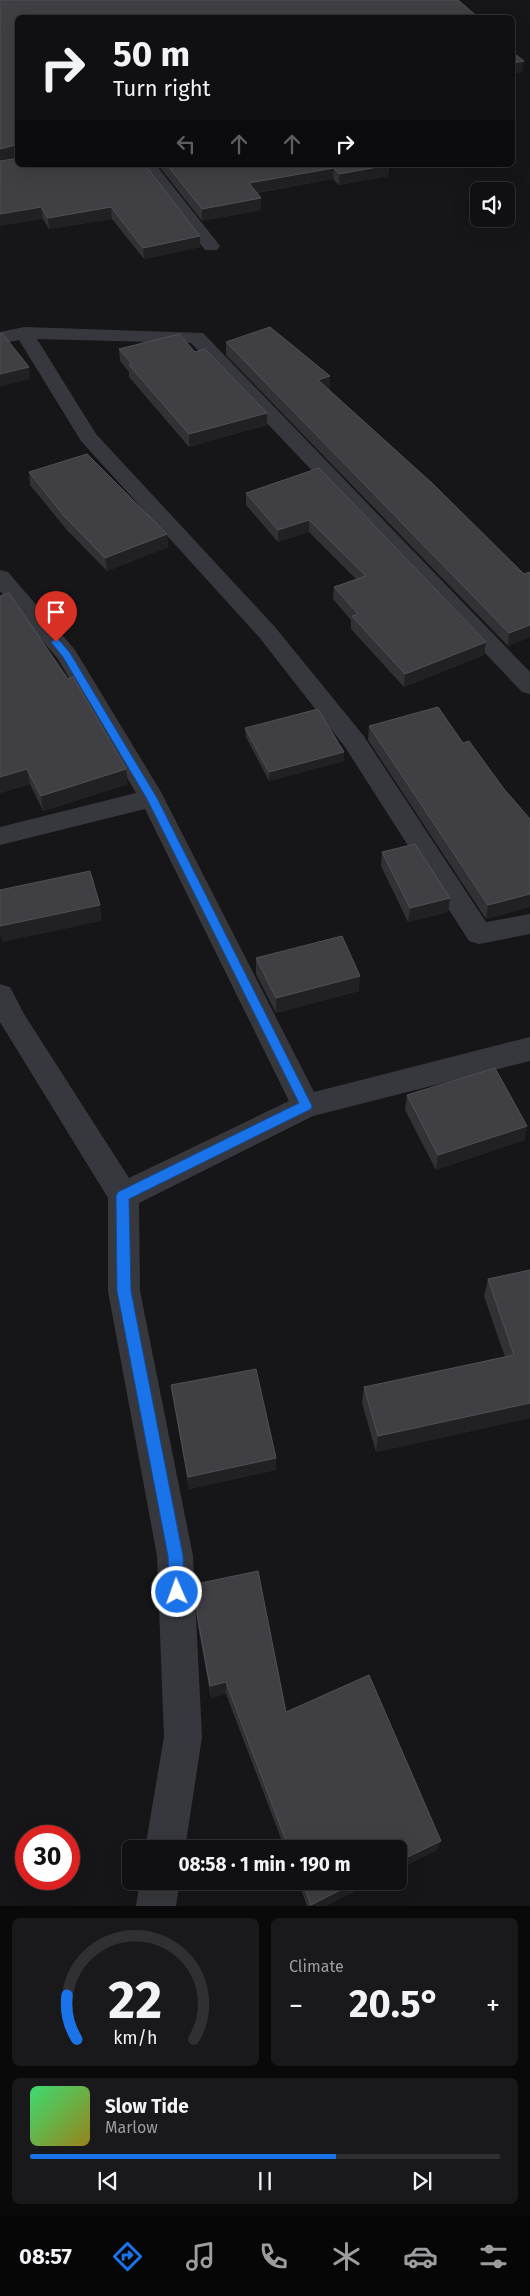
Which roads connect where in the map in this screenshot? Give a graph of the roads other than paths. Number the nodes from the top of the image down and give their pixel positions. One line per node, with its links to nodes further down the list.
1 (149, 167): 2 (street)
2 (211, 246)
3 (24, 333): 4 (street); 6 (street); 9 (street)
4 (0, 338)
5 (0, 577): 7 (street)
6 (530, 686)
7 (152, 798): 8 (street); 12 (street)
8 (0, 836)
9 (530, 924)
10 (0, 995): 13 (street)
11 (530, 1049): 12 (street)
12 (306, 1106): 13 (street)
13 (123, 1196): 14 (street)
14 (166, 1840)
15 (159, 1890): 16 (street)
16 (156, 1906)

